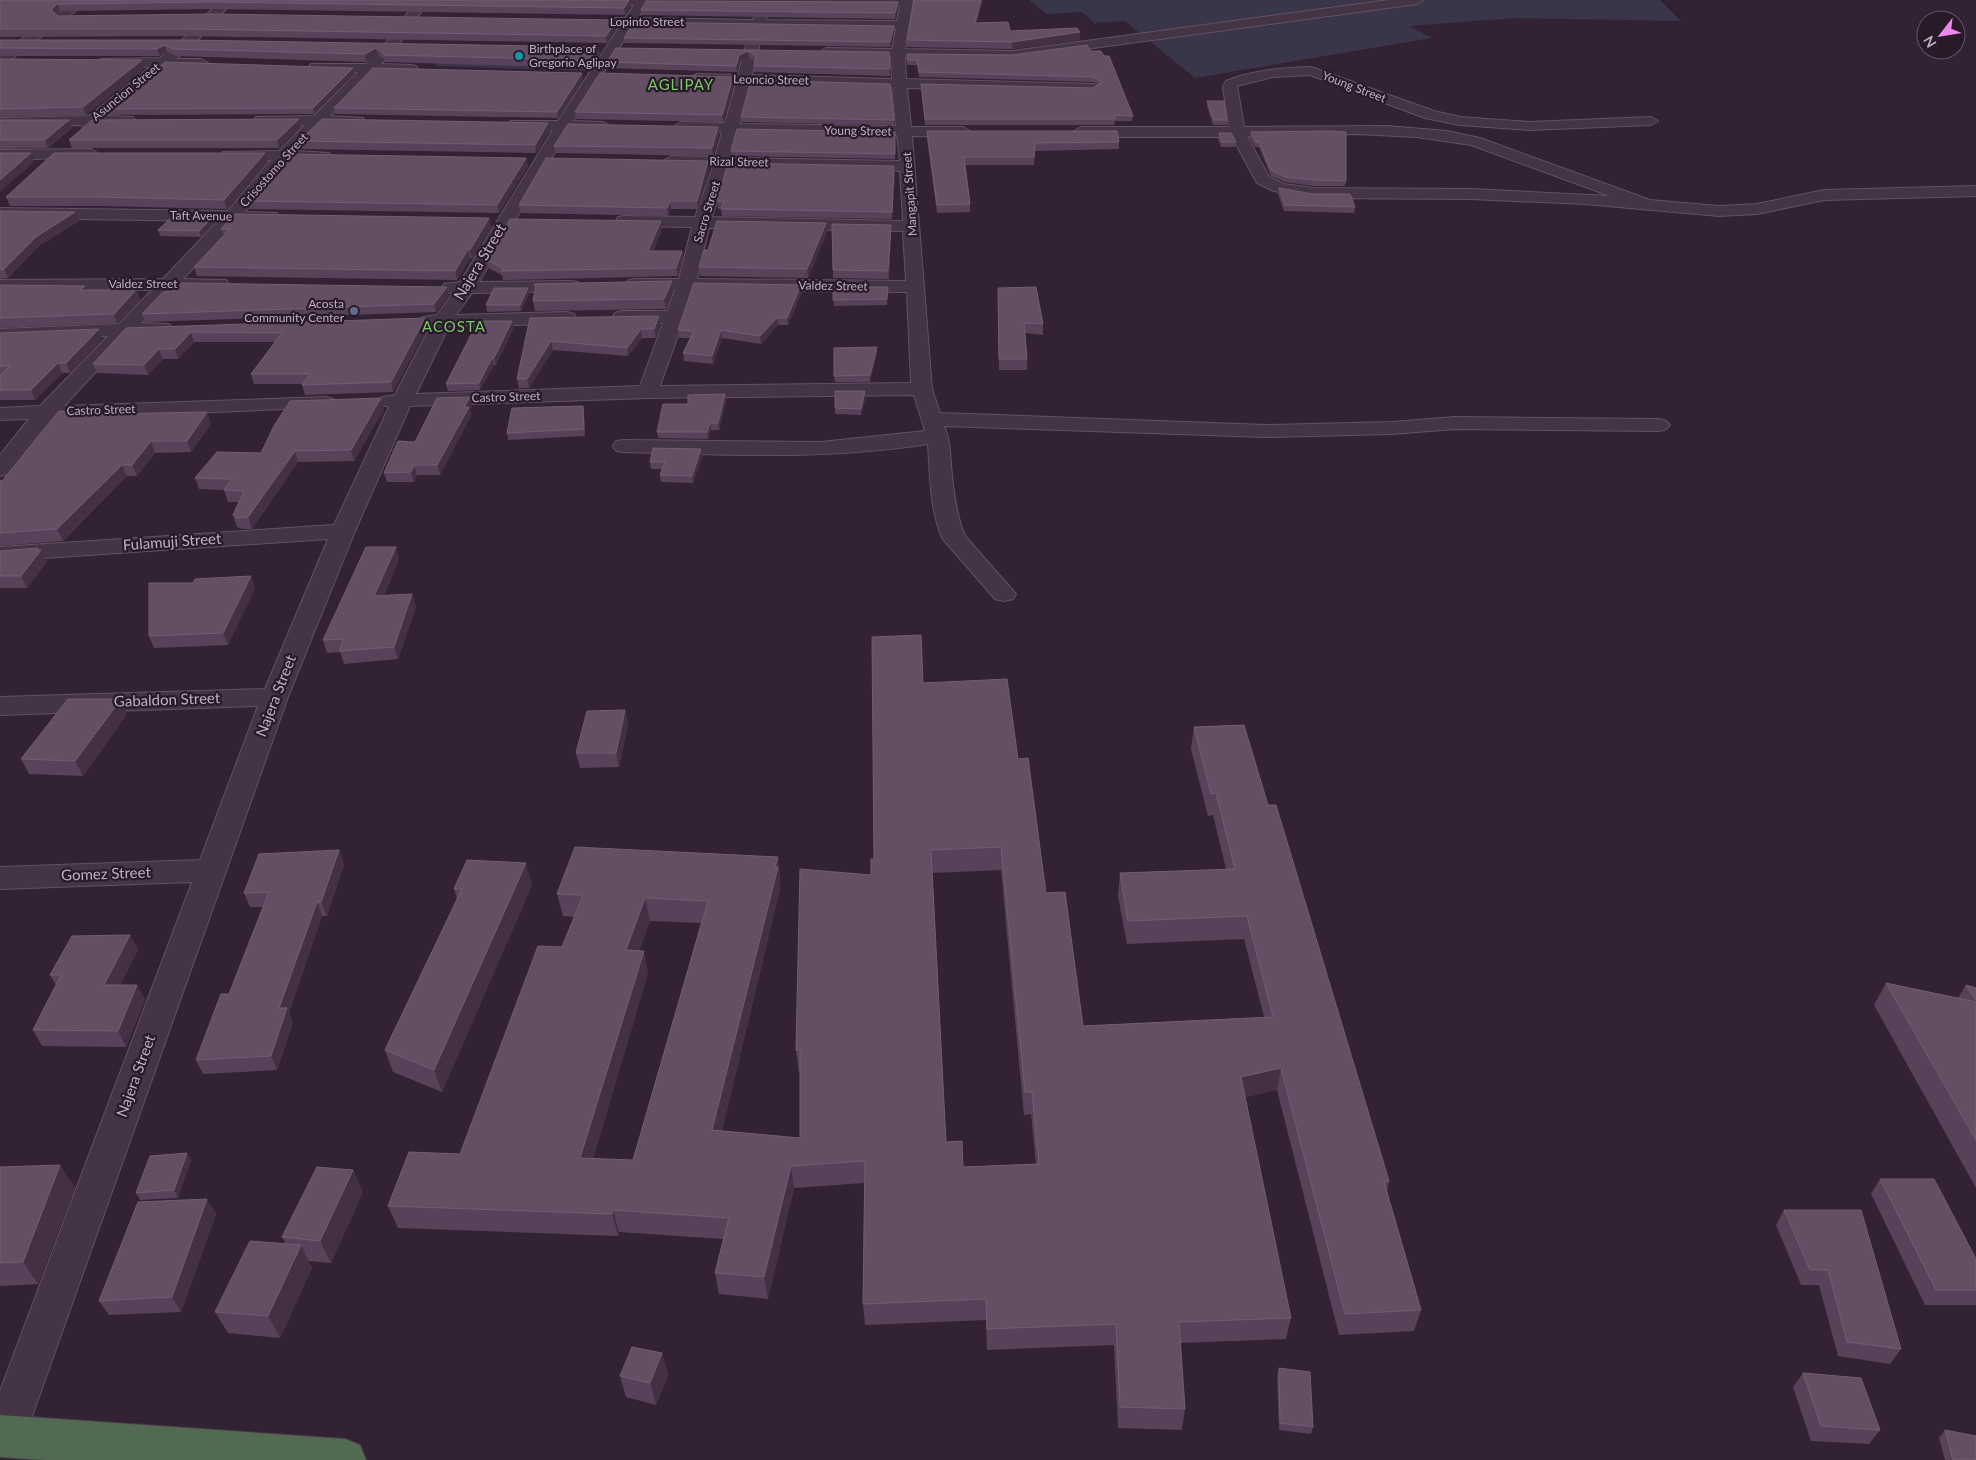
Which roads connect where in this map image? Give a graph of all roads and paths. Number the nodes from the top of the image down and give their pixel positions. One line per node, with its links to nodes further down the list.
1 (84, 0): 15 (street)
2 (422, 0): 3 (street); 6 (street); 17 (street, Crisostomo Street)
3 (432, 0)
4 (1417, 0): 31 (street)
5 (230, 1): 12 (street, Asuncion Street)
6 (403, 1)
7 (612, 1): 10 (street)
8 (764, 1): 9 (street); 10 (street); 19 (street, Sacro Street)
9 (907, 1): 20 (street, Mangapit Street)
10 (638, 8): 18 (street, Lopinto Street); 19 (street, Lopinto Street); 52 (street, Najera Street)
11 (194, 15): 12 (street)
12 (214, 15): 14 (street); 25 (street, Asuncion Street)
13 (80, 16): 15 (street)
14 (233, 16)
15 (61, 17): 22 (street)
16 (392, 18): 17 (street)
17 (417, 19): 28 (street, Crisostomo Street)
18 (599, 21)
19 (760, 22): 20 (street, Lopinto Street); 41 (street, Sacro Street)
20 (904, 24): 31 (street, Mangapit Street)
21 (0, 42): 22 (street)
22 (27, 42): 23 (street); 32 (street)
23 (46, 42)
24 (169, 42): 25 (street)
25 (188, 42): 26 (street); 35 (street, Asuncion Street)
26 (207, 42)
27 (371, 46): 28 (street)
28 (391, 46): 29 (street); 38 (street, Crisostomo Street)
29 (410, 46)
30 (810, 51): 31 (street)
31 (898, 52): 42 (street, Mangapit Street)
32 (0, 61): 33 (street)
33 (19, 61)
34 (96, 62): 35 (street)
35 (163, 62): 36 (street); 44 (street, Asuncion Street)
36 (212, 64)
37 (301, 66): 38 (street)
38 (369, 68): 39 (street); 47 (street, Crisostomo Street)
39 (428, 70)
40 (685, 78): 41 (street, Leoncio Street)
41 (744, 80): 42 (street, Leoncio Street); 55 (street, Sacro Street)
42 (899, 82): 43 (street, Leoncio Street); 56 (street, Mangapit Street)
43 (1093, 88)
44 (92, 120): 45 (street); 49 (street); 60 (street, Asuncion Street)
45 (142, 120)
46 (250, 120): 47 (street)
47 (319, 120): 50 (street); 64 (street, Crisostomo Street)
48 (1651, 120): 59 (street, Young Street)
49 (0, 122)
50 (378, 122)
51 (494, 124): 52 (street)
52 (563, 126): 53 (street); 86 (street, Najera Street)
53 (622, 127)
54 (671, 127): 55 (street, Young Street)
55 (730, 128): 56 (street, Young Street); 67 (street, Sacro Street)
56 (905, 132): 57 (street, Young Street); 69 (street, Mangapit Street)
57 (973, 132)
58 (1071, 132): 59 (street)
59 (1237, 132): 71 (street); 71 (street)
60 (54, 154): 61 (street); 62 (street); 68 (street, Asuncion Street)
61 (102, 154)
62 (0, 155)
63 (217, 155): 64 (street)
64 (284, 155): 65 (street); 73 (street, Crisostomo Street)
65 (343, 156)
66 (656, 161): 67 (street, Rizal Street)
67 (722, 162): 69 (street, Rizal Street); 76 (street, Sacro Street)
68 (40, 166)
69 (908, 166): 77 (street, Mangapit Street)
70 (1976, 191): 71 (street)
71 (1646, 204)
72 (0, 213): 73 (street, Taft Avenue)
73 (232, 217): 74 (street, Taft Avenue); 78 (street, Crisostomo Street)
74 (291, 218)
75 (604, 221): 76 (street)
76 (702, 222): 77 (street); 79 (street, Sacro Street)
77 (912, 226): 85 (street, Mangapit Street)
78 (170, 283): 80 (street, Valdez Street); 81 (street, Valdez Street); 93 (street, Crisostomo Street)
79 (687, 283): 83 (street, Valdez Street); 85 (street, Valdez Street); 87 (street, Sacro Street)
80 (239, 284)
81 (0, 285)
82 (591, 285): 86 (street)
83 (620, 285)
84 (436, 287): 86 (street)
85 (916, 287): 95 (street, Mangapit Street)
86 (466, 288): 90 (street, Najera Street)
87 (673, 316): 89 (street); 96 (street, Sacro Street)
88 (583, 318): 90 (street)
89 (603, 318)
90 (444, 320): 91 (street); 97 (street, Najera Street)
91 (414, 321)
92 (185, 328): 93 (street)
93 (125, 330): 94 (street); 100 (street, Crisostomo Street)
94 (0, 335)
95 (922, 389): 96 (street, Castro Street); 103 (street, Mangapit Street)
96 (648, 392): 97 (street, Castro Street)
97 (403, 400): 98 (street, Castro Street); 106 (street, Najera Street)
98 (374, 401)
99 (344, 402): 100 (street, Castro Street)
100 (47, 411): 101 (street, Castro Street); 105 (street, Crisostomo Street)
101 (0, 414)
102 (1659, 425): 103 (street)
103 (934, 427): 104 (street); 108 (street, Mangapit Street)
104 (624, 446)
105 (0, 469)
106 (343, 530): 107 (street, Fulamuji Street); 109 (street, Najera Street)
107 (0, 554)
108 (1004, 594)
109 (275, 697): 110 (street, Gabaldon Street); 111 (street, Najera Street)
110 (0, 706)
111 (212, 870): 112 (street, Gomez Street); 113 (street, Najera Street)
112 (0, 878)
113 (2, 1436): 114 (highway)
114 (345, 1460)

